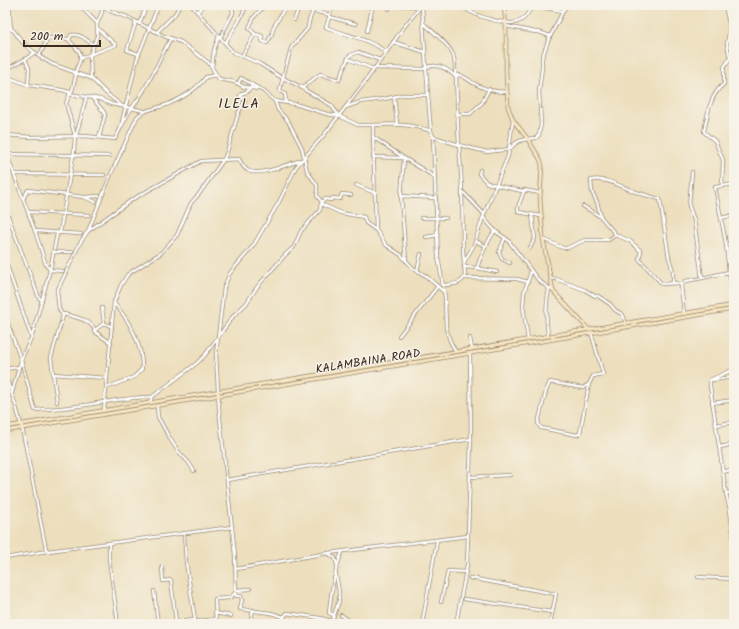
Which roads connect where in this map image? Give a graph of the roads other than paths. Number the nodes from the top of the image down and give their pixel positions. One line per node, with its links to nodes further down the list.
1 (10, 5): 36 (street)
2 (76, 5): 40 (street)
3 (102, 5): 39 (street); 40 (street)
4 (148, 5): 39 (street)
5 (160, 5): 45 (street)
6 (180, 5): 50 (street)
7 (191, 5): 33 (street)
8 (207, 5): 26 (street)
9 (220, 5): 10 (street)
10 (225, 5)
11 (232, 5): 52 (street)
12 (247, 5): 58 (street)
13 (265, 5): 51 (street)
14 (300, 5): 29 (street)
15 (315, 5): 31 (street)
16 (342, 5): 27 (street)
17 (373, 5): 49 (street)
18 (390, 5): 30 (street)
19 (400, 5): 28 (street)
20 (446, 5): 21 (street)
21 (450, 5)
22 (460, 5): 42 (street)
23 (504, 5): 42 (main road)
24 (566, 5): 32 (street)
25 (725, 5): 46 (street)
26 (202, 6): 33 (street)
27 (333, 6): 35 (street)
28 (421, 6): 38 (street); 57 (street)
29 (298, 9): 37 (street); 51 (street)
30 (390, 9)
31 (314, 10): 35 (street); 82 (street)
32 (563, 11): 42 (street); 53 (street)
33 (198, 12): 52 (street)
34 (5, 14): 36 (street)
35 (330, 16): 41 (street); 62 (street)
36 (10, 17): 47 (street)
37 (294, 20)
38 (423, 22): 63 (street); 80 (street)
39 (137, 23): 45 (street); 65 (street)
40 (97, 24): 44 (street)
41 (356, 24)
42 (505, 24): 53 (street); 88 (main road)
43 (5, 27): 47 (street)
44 (97, 28): 59 (street); 64 (street)
45 (149, 28): 50 (street); 65 (street)
46 (730, 28): 48 (street); 54 (street); 133 (street)
47 (11, 29): 61 (street)
48 (734, 30)
49 (367, 31)
50 (157, 32): 55 (street)
51 (255, 34): 67 (street)
52 (219, 36): 58 (street); 73 (street)
53 (550, 36): 112 (street)
54 (734, 36)
55 (171, 38): 73 (street); 98 (street)
56 (69, 39): 59 (street); 66 (street); 70 (street)
57 (393, 42): 62 (street); 63 (street)
58 (225, 43): 67 (street)
59 (93, 45): 64 (street)
60 (5, 51): 68 (street)
61 (35, 52): 66 (street); 69 (street)
62 (386, 52): 72 (street)
63 (425, 52): 74 (street)
64 (90, 54): 70 (street); 81 (street)
65 (138, 54): 96 (street)
66 (39, 56): 77 (street)
67 (242, 56): 82 (street)
68 (5, 59)
69 (25, 59): 76 (street); 84 (street)
70 (80, 59): 77 (street)
71 (348, 59): 72 (street); 75 (street); 86 (street)
72 (380, 60): 75 (street)
73 (212, 67): 78 (street)
74 (426, 67): 75 (street); 80 (street); 90 (street)
75 (374, 68): 97 (street)
76 (5, 70)
77 (75, 73): 81 (street); 89 (street)
78 (216, 75): 83 (street); 99 (street)
79 (5, 76): 84 (street)
80 (456, 77): 87 (street); 100 (street)
81 (91, 78): 96 (street)
82 (283, 78): 86 (street); 95 (street)
83 (238, 84): 85 (street); 85 (street)
84 (28, 85): 89 (street)
85 (251, 87): 94 (street); 122 (street)
86 (302, 88): 101 (street)
87 (490, 89): 88 (street); 100 (street)
88 (507, 92): 102 (main road)
89 (70, 93): 92 (street); 108 (street)
90 (428, 95): 91 (street); 106 (street)
91 (394, 96): 97 (street); 103 (street)
92 (86, 98): 93 (street); 108 (street)
93 (93, 99): 96 (street); 109 (street)
94 (275, 101): 95 (street); 119 (street)
95 (286, 103): 101 (street)
96 (124, 106): 98 (street); 105 (street)
97 (345, 107): 101 (street)
98 (132, 108): 99 (street); 105 (street)
99 (144, 112): 164 (street)
100 (457, 114): 113 (street)
101 (339, 116): 104 (street); 119 (street)
102 (513, 120): 112 (main road); 115 (street)
103 (397, 124): 104 (street); 106 (street)
104 (373, 126): 110 (street)
105 (120, 129): 109 (street)
106 (431, 130): 111 (street)
107 (5, 135): 108 (street)
108 (75, 136): 109 (street); 117 (street)
109 (99, 137)
110 (373, 137): 120 (street); 121 (street)
111 (434, 137): 113 (street); 129 (street)
112 (527, 138): 115 (street); 137 (main road)
113 (459, 145): 115 (street); 135 (street)
114 (5, 150): 116 (street)
115 (510, 150): 132 (street)
116 (7, 154): 117 (street); 126 (street)
117 (74, 155): 118 (street); 127 (street)
118 (110, 156)
119 (304, 156): 123 (street); 146 (street)
120 (373, 157): 121 (street); 136 (street)
121 (404, 158): 129 (street); 141 (street)
122 (224, 159): 123 (street); 164 (street); 205 (street)
123 (301, 160): 221 (street)
124 (480, 170): 132 (street)
125 (692, 172): 194 (street)
126 (14, 174): 127 (street); 144 (street)
127 (70, 174): 128 (street); 138 (street)
128 (104, 175)
129 (435, 177): 143 (street)
130 (734, 184): 133 (street)
131 (356, 185): 136 (street)
132 (497, 186): 134 (street); 154 (street)
133 (722, 186): 160 (street)
134 (524, 191): 137 (street); 151 (street)
135 (462, 192): 154 (street); 182 (street)
136 (375, 193): 161 (street)
137 (540, 193): 155 (main road)
138 (66, 195): 142 (street); 144 (street); 150 (street)
139 (351, 195): 146 (street)
140 (99, 196): 142 (street)
141 (401, 196): 143 (street); 181 (street)
142 (84, 197): 145 (street)
143 (436, 198): 158 (street)
144 (23, 199): 149 (street)
145 (96, 202)
146 (322, 203): 161 (street); 221 (street)
147 (583, 206): 156 (street)
148 (5, 208): 204 (street)
149 (28, 212): 150 (street); 163 (street)
150 (63, 214): 152 (street); 165 (street)
151 (532, 214): 155 (street); 176 (street)
152 (90, 215)
153 (734, 215): 160 (street)
154 (484, 216): 162 (street); 172 (street)
155 (541, 216): 171 (main road)
156 (601, 217): 167 (street); 196 (street)
157 (421, 218): 158 (street)
158 (437, 218): 159 (street); 168 (street)
159 (446, 218)
160 (721, 218): 173 (street)
161 (376, 230): 181 (street)
162 (495, 230): 170 (street); 175 (street)
163 (35, 231): 165 (street); 186 (street)
164 (88, 231): 211 (street)
165 (60, 232): 166 (street); 177 (street)
166 (81, 234)
167 (616, 234): 171 (street); 196 (street)
168 (438, 235): 169 (street); 198 (street)
169 (426, 237)
170 (505, 238): 183 (street); 187 (street)
171 (543, 239): 193 (main road)
172 (476, 241): 175 (street); 182 (street)
173 (726, 244): 174 (street); 191 (street)
174 (734, 244)
175 (485, 246): 185 (street)
176 (530, 248)
177 (54, 252): 178 (street); 186 (street)
178 (72, 252)
179 (421, 254): 189 (street)
180 (5, 260): 217 (street)
181 (406, 261): 189 (street)
182 (464, 262): 184 (street)
183 (510, 263)
184 (464, 267): 185 (street); 192 (street)
185 (477, 268): 190 (street)
186 (50, 270): 188 (street); 204 (street)
187 (531, 270): 195 (street); 200 (street)
188 (63, 271)
189 (417, 271): 199 (street)
190 (497, 272)
191 (729, 272): 194 (street); 203 (street)
192 (464, 278): 195 (street); 198 (street)
193 (550, 278): 201 (main road); 213 (street)
194 (702, 278): 197 (street)
195 (528, 282): 222 (street)
196 (673, 283): 197 (street)
197 (681, 284): 209 (street)
198 (443, 285): 202 (street)
199 (438, 286): 202 (street); 218 (street)
200 (549, 289): 201 (street); 219 (street)
201 (553, 291): 216 (main road)
202 (444, 292): 225 (street)
203 (734, 298)
204 (41, 299): 217 (street)
205 (114, 303): 214 (street); 236 (street)
206 (734, 305): 209 (main road)
207 (102, 308): 212 (street)
208 (734, 309): 216 (main road, KALAMBAINA ROAD)
209 (684, 314): 213 (main road)
210 (5, 316): 226 (street)
211 (63, 316): 215 (street); 230 (street)
212 (104, 323): 214 (street); 215 (street)
213 (626, 324): 216 (main road)
214 (112, 328): 223 (street)
215 (95, 330): 223 (street)
216 (590, 331): 219 (main road); 224 (main road, KALAMBAINA ROAD); 235 (street)
217 (32, 336): 226 (street)
218 (399, 336)
219 (548, 336): 222 (main road)
220 (470, 338): 224 (street)
221 (217, 339): 237 (street); 240 (street)
222 (528, 340): 224 (main road)
223 (111, 343): 233 (street)
224 (470, 351): 225 (main road); 239 (main road, KALAMBAINA ROAD); 252 (street)
225 (456, 352): 237 (main road)
226 (21, 360): 227 (street); 242 (street)
227 (19, 367): 228 (street); 238 (street)
228 (5, 369)
229 (734, 369): 234 (street)
230 (53, 374): 233 (street); 243 (street)
231 (5, 375): 238 (street)
232 (734, 377): 234 (street)
233 (106, 378): 236 (street)
234 (710, 380): 245 (street)
235 (589, 384): 235 (street)
236 (106, 388): 242 (street)
237 (218, 391): 239 (street); 244 (main road)
238 (12, 394): 250 (street)
239 (219, 396): 246 (main road, KALAMBAINA ROAD); 260 (street)
240 (152, 397): 242 (street); 244 (street)
241 (734, 400): 245 (street)
242 (105, 401): 247 (street)
243 (57, 402)
244 (150, 402): 247 (main road)
245 (712, 403): 249 (street)
246 (157, 406): 250 (main road, KALAMBAINA ROAD); 256 (street)
247 (104, 410): 250 (main road)
248 (734, 422): 249 (street)
249 (716, 425): 254 (street)
250 (21, 426): 251 (main road, KALAMBAINA ROAD); 271 (street)
251 (6, 428)
252 (471, 439): 259 (street); 260 (street)
253 (734, 444): 254 (street)
254 (720, 447): 257 (street)
255 (734, 470): 257 (street)
256 (194, 472)
257 (723, 472): 262 (street)
258 (510, 475): 259 (street)
259 (470, 478): 267 (street)
260 (227, 480): 265 (street)
261 (734, 492): 262 (street)
262 (726, 493): 263 (street)
263 (730, 510): 264 (street); 268 (street)
264 (734, 510)
265 (232, 527): 266 (street); 277 (street)
266 (184, 533): 270 (street); 297 (street)
267 (468, 536): 269 (street); 279 (street)
268 (734, 540)
269 (437, 541): 272 (street); 306 (street)
270 (109, 543): 271 (street); 300 (street)
271 (48, 551): 274 (street)
272 (342, 552): 273 (street); 275 (street)
273 (328, 553): 275 (street); 277 (street)
274 (5, 558)
275 (337, 566): 278 (street)
276 (162, 567): 297 (street)
277 (236, 569): 285 (street)
278 (335, 572): 291 (street); 291 (street)
279 (466, 572): 287 (street); 307 (street)
280 (470, 578): 289 (street)
281 (698, 578): 282 (street)
282 (734, 579)
283 (250, 588): 285 (street)
284 (154, 591): 301 (street)
285 (236, 591): 288 (street); 290 (street)
286 (464, 599): 289 (street)
287 (441, 602)
288 (253, 610): 294 (street); 303 (street)
289 (552, 612): 308 (street)
290 (215, 613): 293 (street); 295 (street)
291 (334, 615): 299 (street)
292 (341, 615): 305 (street)
293 (231, 616)
294 (284, 617): 299 (street); 304 (street)
295 (215, 619): 296 (street); 302 (street)
296 (202, 622): 298 (street)
297 (177, 623): 298 (street); 301 (street)
298 (189, 623)
299 (331, 623)
300 (118, 624)
301 (159, 624)
302 (216, 624)
303 (250, 624)
304 (283, 624)
305 (354, 624)
306 (422, 624)
307 (456, 624)
308 (550, 624)

